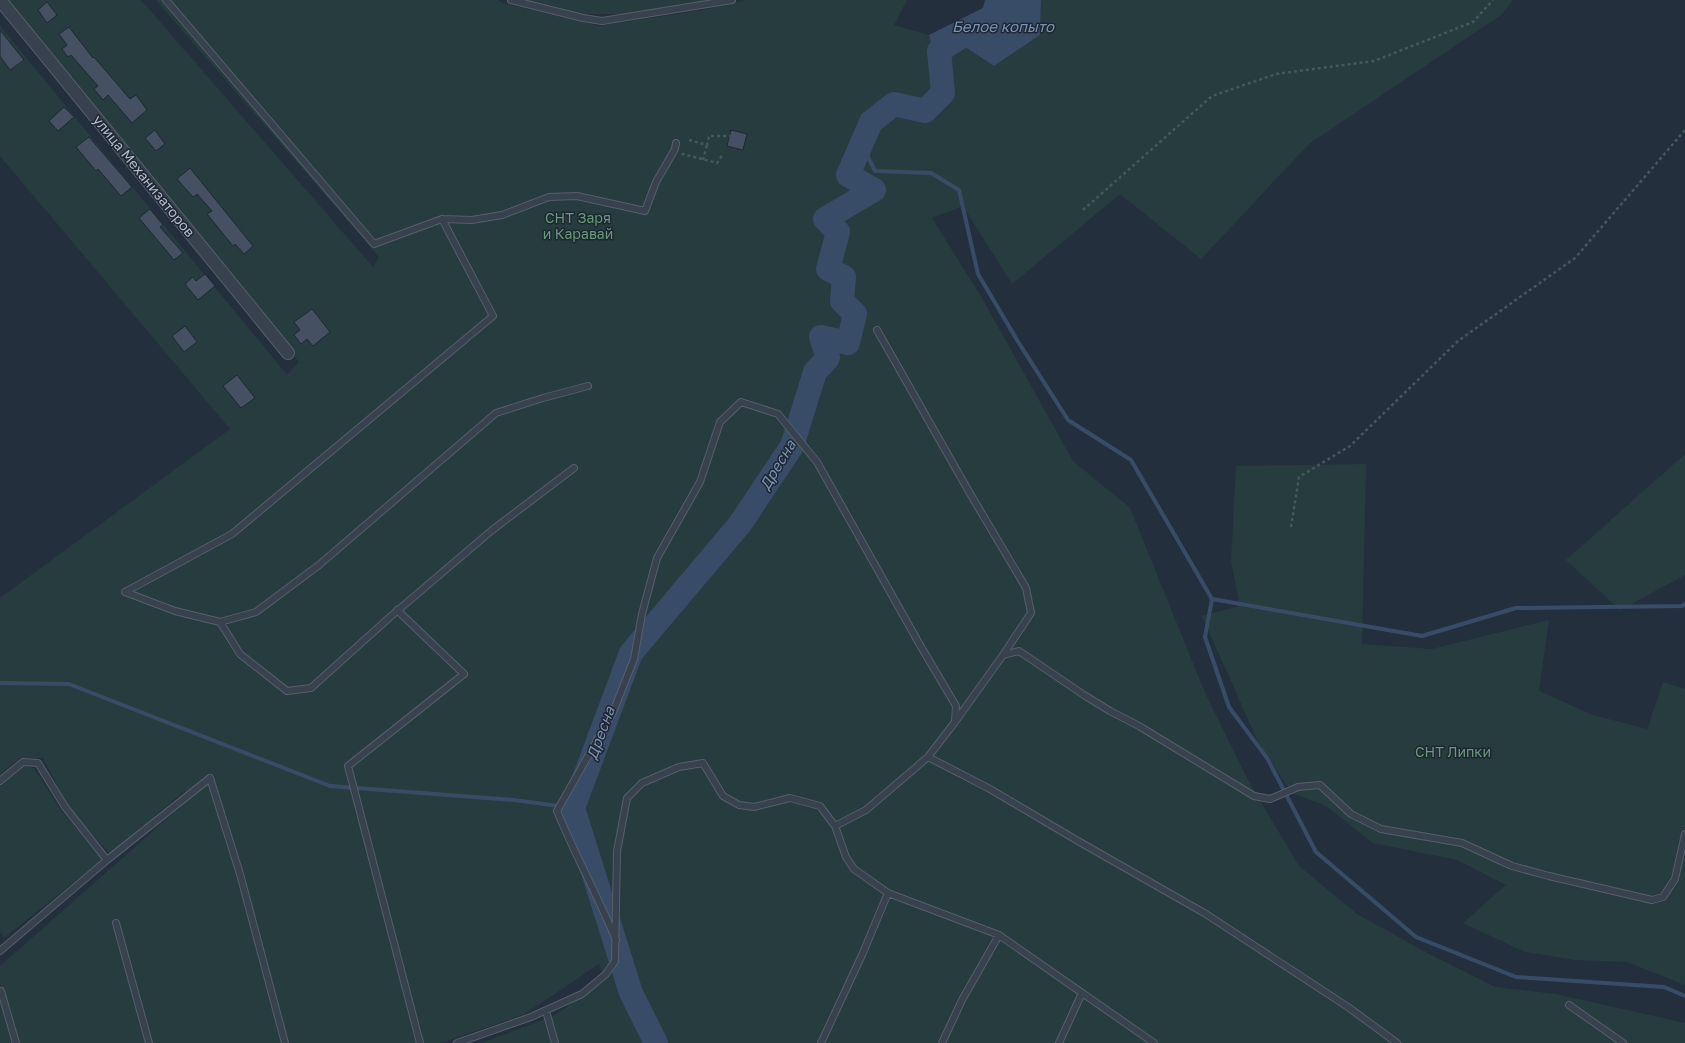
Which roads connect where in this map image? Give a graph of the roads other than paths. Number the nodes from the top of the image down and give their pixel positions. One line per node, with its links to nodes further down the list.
1 (0, 0): 8 (street, улица Механизаторов)
2 (166, 0): 6 (lane)
3 (511, 0): 4 (lane)
4 (732, 0)
5 (676, 143): 6 (lane)
6 (442, 219): 12 (lane)
7 (877, 330): 13 (lane)
8 (288, 353)
9 (588, 386): 12 (lane)
10 (574, 468): 11 (lane)
11 (397, 610): 12 (lane); 33 (lane)
12 (220, 622)
13 (1003, 655): 14 (lane); 18 (lane)
14 (955, 722): 15 (lane); 23 (lane)
15 (928, 757): 17 (lane); 40 (lane)
16 (0, 781): 19 (lane)
17 (835, 826): 20 (lane); 23 (lane)
18 (1685, 834)
19 (107, 860): 25 (lane); 32 (lane)
20 (888, 893): 22 (lane); 36 (lane)
21 (116, 923): 31 (lane)
22 (998, 935): 27 (lane); 37 (lane)
23 (616, 940): 29 (lane)
24 (0, 941): 25 (lane)
25 (2, 949)
26 (1, 991): 30 (lane)
27 (1082, 993): 38 (lane); 39 (lane)
28 (1570, 1005): 41 (lane)
29 (546, 1011): 34 (lane); 35 (lane)
30 (16, 1043)
31 (149, 1043)
32 (285, 1043)
33 (420, 1043)
34 (457, 1043)
35 (554, 1043)
36 (821, 1043)
37 (942, 1043)
38 (1059, 1043)
39 (1154, 1043)
40 (1397, 1043)
41 (1623, 1043)

